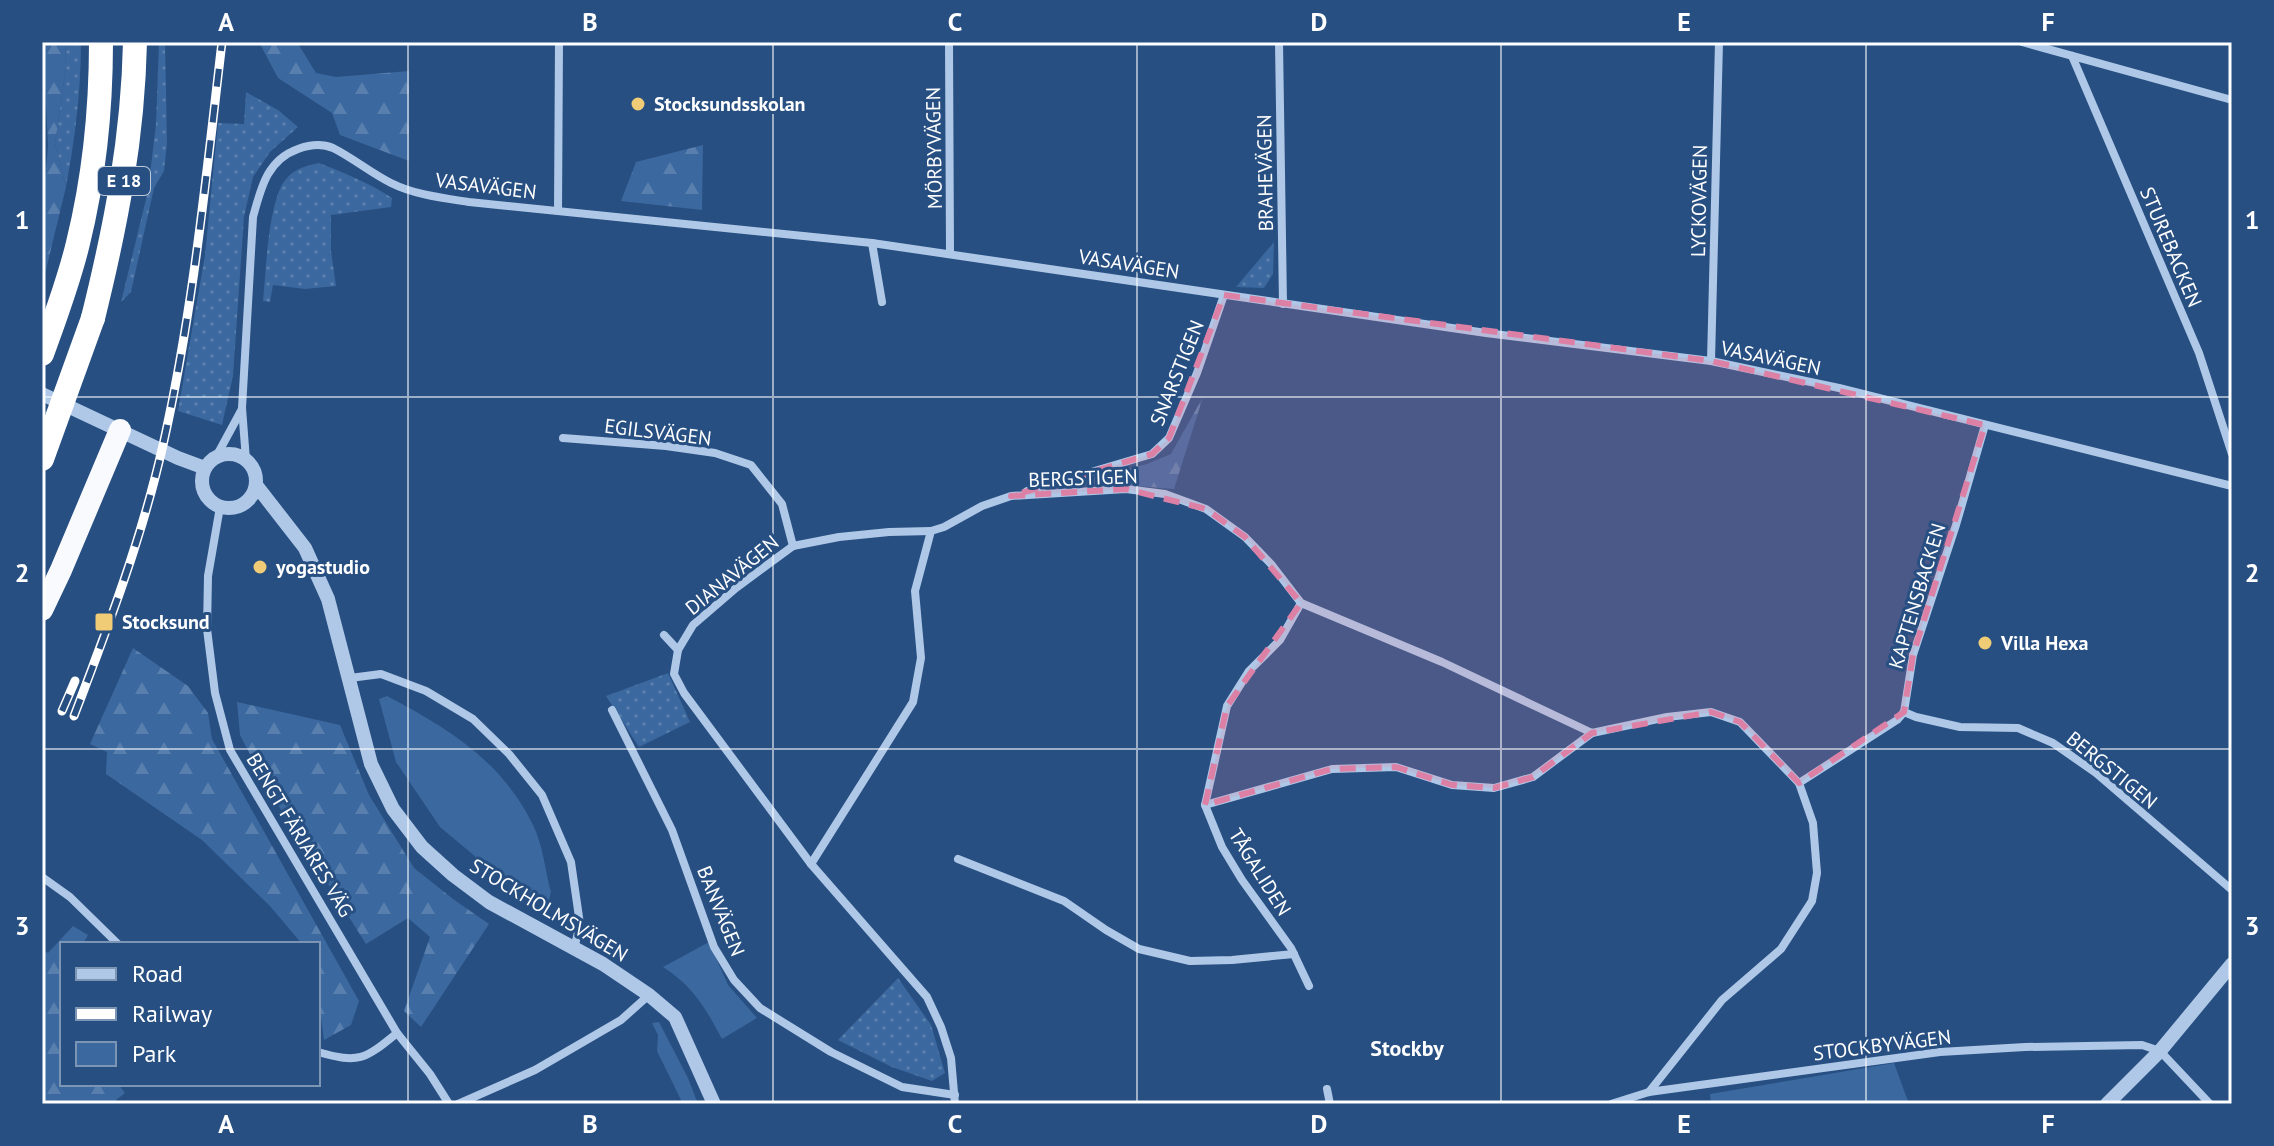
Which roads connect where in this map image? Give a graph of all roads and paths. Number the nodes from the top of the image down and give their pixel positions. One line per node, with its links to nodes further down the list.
1 (101, 42): 16 (highway, E 18)
2 (135, 42): 24 (highway, E 18, bridge)
3 (559, 42): 10 (street)
4 (949, 42): 12 (street, MÖRBYVÄGEN)
5 (1279, 42): 15 (street, BRAHEVÄGEN)
6 (1719, 42): 17 (street, LYCKOVÄGEN)
7 (2022, 42): 8 (street)
8 (2072, 56): 9 (street); 23 (street, STUREBACKEN)
9 (2232, 100)
10 (558, 211): 11 (street, VASAVÄGEN); 19 (street, VASAVÄGEN)
11 (872, 243): 12 (street, VASAVÄGEN); 14 (street)
12 (950, 253): 13 (street, VASAVÄGEN)
13 (1224, 295): 15 (street, VASAVÄGEN); 29 (street, SNARSTIGEN)
14 (882, 302)
15 (1283, 304): 17 (street, VASAVÄGEN)
16 (42, 354)
17 (1711, 361): 20 (street, VASAVÄGEN)
18 (42, 394): 21 (street)
19 (242, 408): 25 (street, VASAVÄGEN); 26 (street, VASAVÄGEN)
20 (1985, 425): 28 (street, VASAVÄGEN); 39 (street, KAPTENSBACKEN)
21 (120, 430): 26 (street); 34 (highway)
22 (563, 438): 32 (street, EGILSVÄGEN)
23 (2232, 454)
24 (42, 459)
25 (246, 460): 26 (street); 27 (street)
26 (211, 463): 30 (street)
27 (256, 485): 30 (street); 37 (street, STOCKHOLMSVÄGEN)
28 (2232, 486)
29 (1011, 496): 31 (street, BERGSTIGEN); 33 (street, BERGSTIGEN)
30 (220, 507): 53 (street, BENGT FÄRJARES VÄG)
31 (931, 531): 32 (street, DIANAVÄGEN); 44 (street)
32 (793, 546): 36 (street, DIANAVÄGEN)
33 (1301, 603): 40 (street, BERGSTIGEN); 42 (street)
34 (42, 610)
35 (664, 635): 36 (street)
36 (678, 650): 44 (street)
37 (350, 678): 48 (street, STOCKHOLMSVÄGEN); 48 (street)
38 (612, 710): 58 (street, BANVÄGEN)
39 (1904, 712): 41 (street); 46 (street, BERGSTIGEN)
40 (1592, 733): 41 (street); 42 (street)
41 (1799, 783): 57 (street)
42 (1205, 805): 49 (street, TÅGALIDEN)
43 (958, 859): 49 (street)
44 (811, 864): 58 (street)
45 (42, 877): 47 (street)
46 (2232, 890)
47 (116, 942)
48 (574, 949): 52 (street, STOCKHOLMSVÄGEN)
49 (1294, 954): 51 (street, TÅGALIDEN)
50 (2232, 964): 54 (street)
51 (1309, 986)
52 (649, 995): 60 (street); 61 (street, STOCKHOLMSVÄGEN)
53 (397, 1033): 55 (street); 59 (street, BENGT FÄRJARES VÄG)
54 (2160, 1051): 57 (street, STOCKBYVÄGEN); 64 (street); 65 (street)
55 (320, 1053)
56 (1327, 1089): 62 (street)
57 (1649, 1092): 63 (street, STOCKBYVÄGEN)
58 (955, 1100)
59 (449, 1104)
60 (458, 1104)
61 (714, 1104)
62 (1330, 1104)
63 (1611, 1104)
64 (2107, 1104)
65 (2210, 1104)

